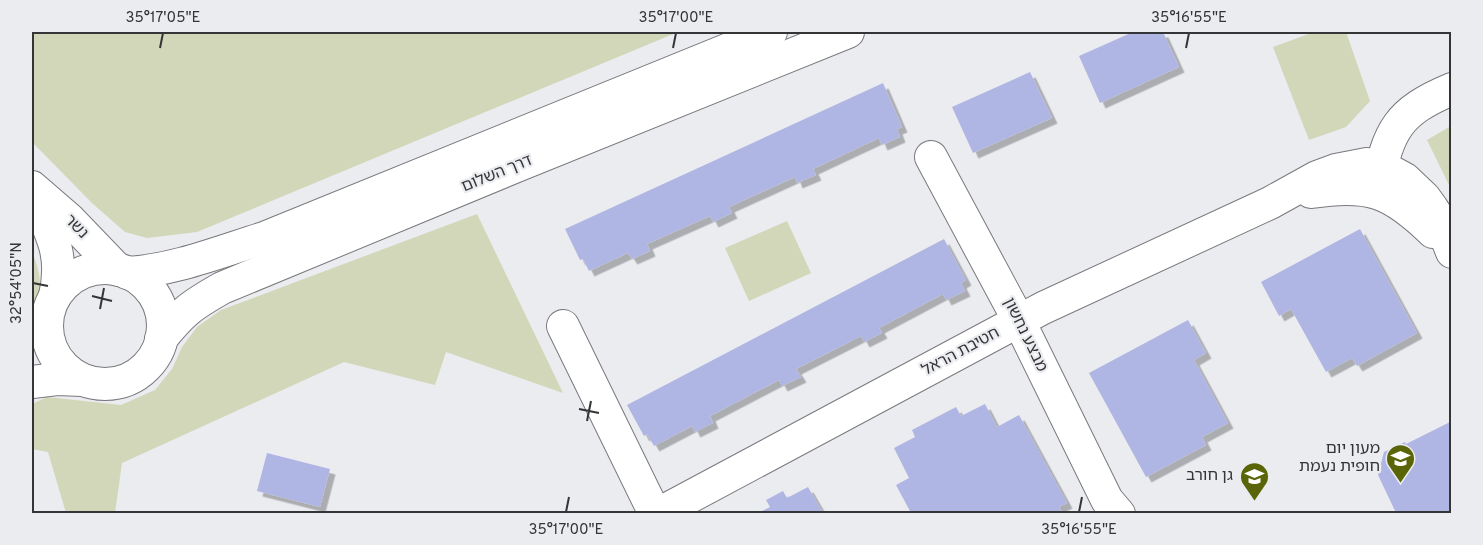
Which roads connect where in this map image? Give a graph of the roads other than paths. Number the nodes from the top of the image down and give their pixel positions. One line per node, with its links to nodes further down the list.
1 (771, 32): 8 (street, דרך השלום)
2 (848, 32): 12 (street, דרך השלום)
3 (1452, 88): 5 (street)
4 (931, 157): 10 (street, מבצע נחשון)
5 (1378, 179): 7 (street); 10 (street, חטיבת הראל)
6 (32, 188): 8 (street, נשר); 9 (street, נשר)
7 (1451, 250)
8 (122, 272): 9 (street); 12 (street)
9 (46, 312): 13 (street)
10 (1019, 321): 15 (street, חטיבת הראל); 16 (street, מבצע נחשון)
11 (563, 326): 15 (street)
12 (161, 339): 13 (street)
13 (83, 380): 14 (street)
14 (32, 382)
15 (657, 513)
16 (1119, 513)

